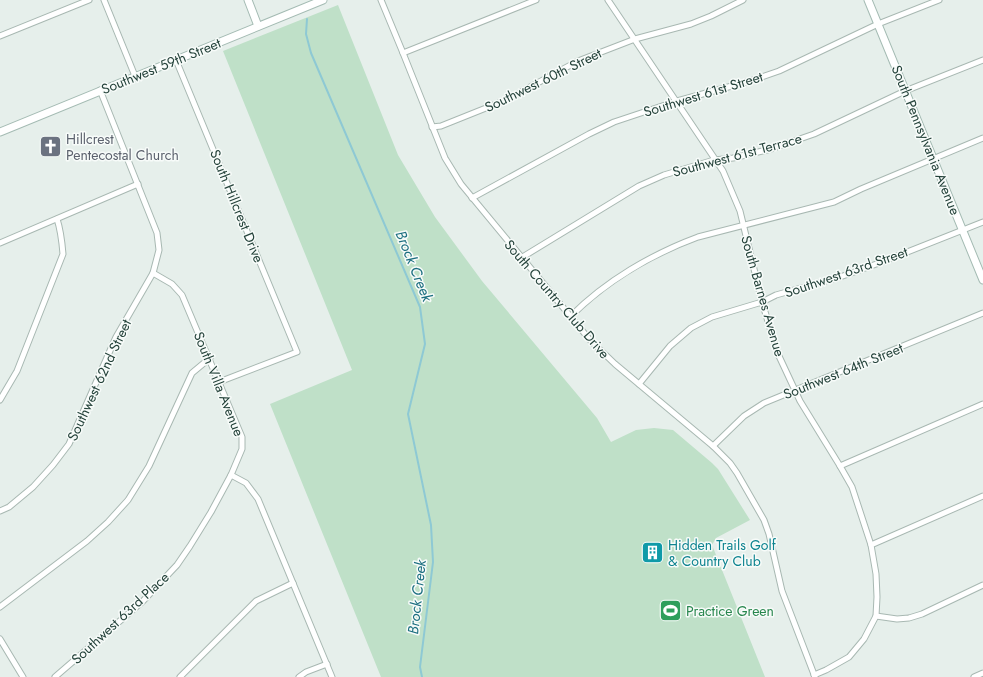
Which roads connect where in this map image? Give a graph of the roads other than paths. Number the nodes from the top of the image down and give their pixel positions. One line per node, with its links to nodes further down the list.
1 (90, 0): 13 (street)
2 (104, 0): 18 (street)
3 (248, 0): 12 (main road)
4 (323, 0): 12 (main road, Southwest 59th Street)
5 (381, 0): 15 (street, South Country Club Drive)
6 (536, 0): 15 (street)
7 (608, 0): 14 (street, South Barnes Avenue)
8 (743, 0): 14 (street, Southwest 60th Street)
9 (868, 0): 11 (main road, South Pennsylvania Avenue)
10 (939, 0): 11 (street, Southwest 61st Street)
11 (878, 24): 20 (main road, South Pennsylvania Avenue); 21 (street, Southwest 61st Street)
12 (258, 26): 16 (main road, Southwest 59th Street)
13 (0, 36)
14 (635, 39): 21 (street, South Barnes Avenue); 22 (street, Southwest 60th Street)
15 (403, 53): 22 (street, South Country Club Drive)
16 (176, 60): 18 (main road, Southwest 59th Street); 41 (street, South Hillcrest Drive)
17 (983, 60): 20 (street, Southwest 61st Terrace)
18 (136, 76): 19 (main road, Southwest 59th Street)
19 (100, 90): 23 (main road, Southwest 59th Street); 27 (street)
20 (905, 91): 25 (main road, South Pennsylvania Avenue); 26 (street, Southwest 61st Terrace)
21 (677, 101): 26 (street, South Barnes Avenue); 28 (street, Southwest 61st Street)
22 (432, 128): 28 (street, South Country Club Drive)
23 (0, 132)
24 (983, 138): 25 (street)
25 (933, 158): 31 (street); 32 (main road, South Pennsylvania Avenue)
26 (714, 160): 31 (street, South Barnes Avenue); 34 (street, Southwest 61st Terrace)
27 (138, 184): 29 (street); 35 (street)
28 (472, 198): 34 (street, South Country Club Drive)
29 (57, 219): 33 (street); 44 (street)
30 (983, 222): 32 (street, Southwest 63rd Street)
31 (743, 226): 37 (street, South Barnes Avenue); 39 (street)
32 (962, 230): 36 (main road, South Pennsylvania Avenue); 37 (street, Southwest 63rd Street)
33 (0, 243)
34 (521, 258): 39 (street, South Country Club Drive)
35 (154, 273): 40 (street, South Villa Avenue); 50 (street, Southwest 62nd Street)
36 (983, 280)
37 (762, 302): 42 (street, Southwest 63rd Street); 43 (street, South Barnes Avenue)
38 (983, 313): 43 (street, Southwest 64th Street)
39 (571, 316): 42 (street, South Country Club Drive)
40 (210, 358): 41 (street, South Villa Avenue); 54 (street)
41 (219, 382): 48 (street, South Villa Avenue)
42 (639, 384): 46 (street, South Country Club Drive)
43 (795, 390): 46 (street, Southwest 64th Street); 47 (street, South Barnes Avenue)
44 (0, 400)
45 (983, 404): 47 (street)
46 (713, 446): 59 (street, South Country Club Drive)
47 (840, 466): 51 (street, South Barnes Avenue)
48 (232, 475): 52 (street); 61 (street, Southwest 63rd Place)
49 (983, 496): 51 (street)
50 (0, 511)
51 (871, 545): 55 (street, South Barnes Avenue)
52 (293, 583): 57 (street); 62 (street)
53 (983, 585): 55 (street)
54 (0, 607)
55 (876, 616): 59 (street, South Barnes Avenue)
56 (0, 639): 60 (street)
57 (327, 664): 63 (street); 64 (street)
58 (983, 673): 65 (street)
59 (814, 676)
60 (23, 677)
61 (56, 677)
62 (180, 677)
63 (299, 677)
64 (332, 677)
65 (974, 677)

